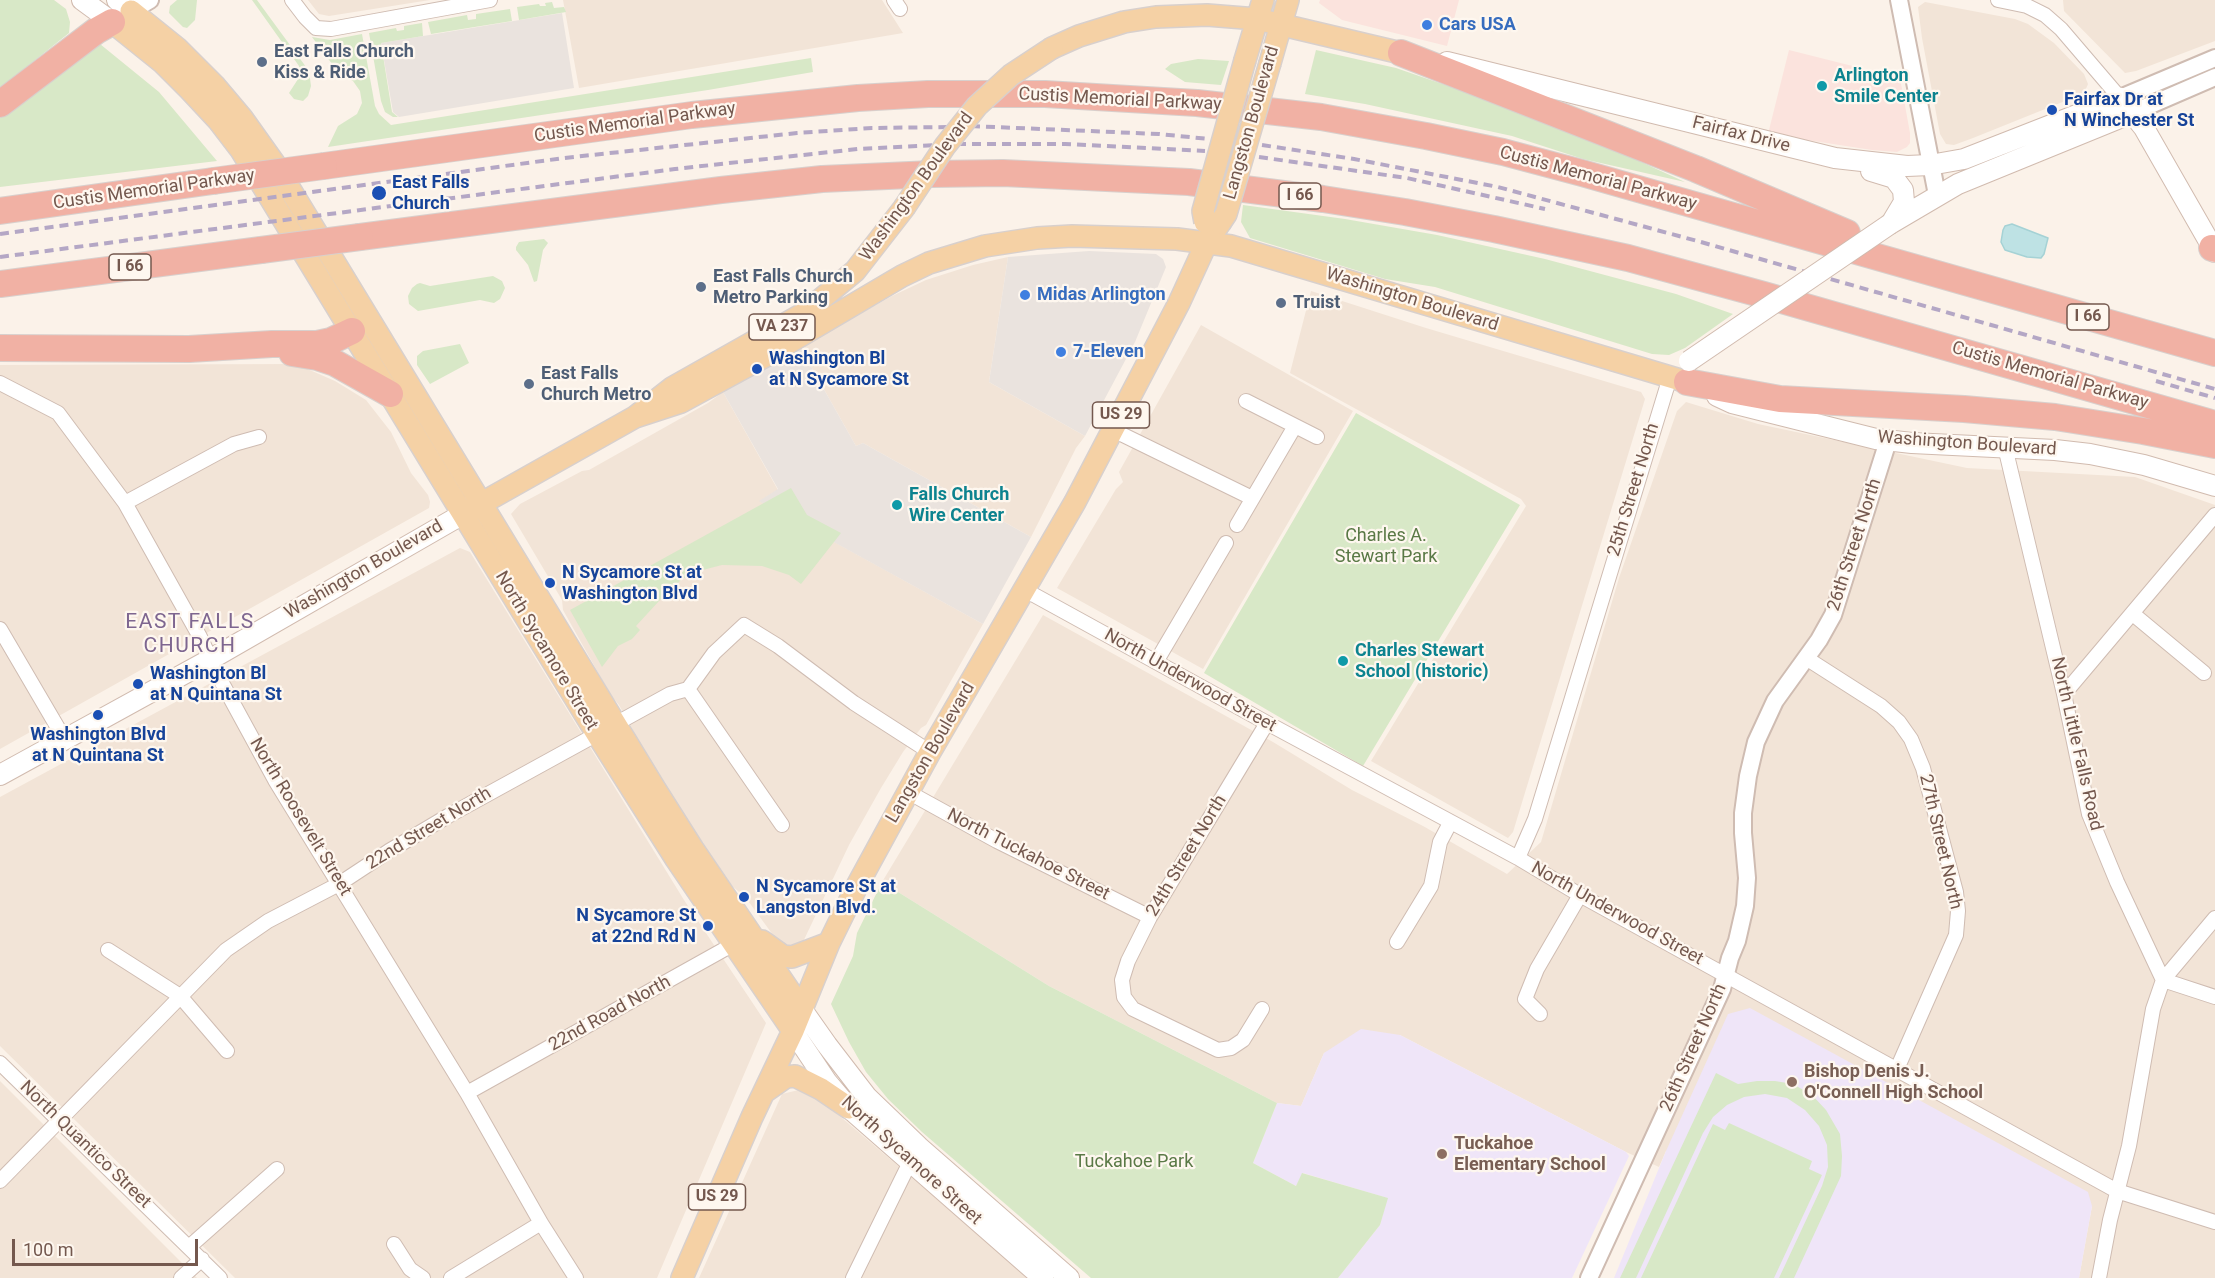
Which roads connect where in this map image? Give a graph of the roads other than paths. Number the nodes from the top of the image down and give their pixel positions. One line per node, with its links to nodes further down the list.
1 (82, 0): 10 (main road, North Sycamore Street)
2 (150, 0): 10 (street)
3 (292, 0): 4 (street)
4 (490, 0)
5 (1288, 0): 11 (main road, Langston Boulevard / US 29)
6 (1899, 0): 18 (street)
7 (1998, 0): 8 (street)
8 (2039, 5): 16 (street)
9 (1260, 9): 11 (main road, Fairfax Drive); 22 (main road, Langston Boulevard / US 29, bridge); 34 (main road, Washington Boulevard / VA 237, bridge)
10 (120, 11): 15 (highway); 26 (main road, North Sycamore Street)
11 (1282, 23): 12 (main road, Fairfax Drive); 22 (main road, Langston Boulevard / US 29, bridge)
12 (1401, 53): 17 (main road, Fairfax Drive); 24 (highway)
13 (2215, 58): 16 (street, Fairfax Drive)
14 (2215, 77): 16 (street, Fairfax Drive)
15 (0, 104)
16 (2126, 105): 18 (main road, Fairfax Drive); 19 (main road, Fairfax Drive); 23 (main road)
17 (1835, 158): 18 (main road, Fairfax Drive); 21 (main road)
18 (1930, 165): 19 (street)
19 (1937, 195): 21 (main road, Fairfax Drive)
20 (0, 211): 24 (highway, Custis Memorial Parkway / I 66, bridge)
21 (1890, 224): 30 (main road, bridge)
22 (1210, 229): 30 (main road, Washington Boulevard); 34 (main road, Washington Boulevard / VA 237); 37 (main road, Langston Boulevard / US 29)
23 (2214, 250)
24 (1970, 283): 29 (highway, Custis Memorial Parkway / I 66)
25 (0, 284): 35 (highway, Custis Memorial Parkway / I 66, bridge)
26 (361, 327): 27 (highway); 32 (main road, North Sycamore Street); 46 (main road, North Sycamore Street)
27 (223, 347): 28 (highway); 32 (highway)
28 (0, 348)
29 (2211, 352)
30 (1682, 374): 40 (main road, Washington Boulevard); 41 (highway); 67 (street, 25th Street North)
31 (0, 383): 45 (street, North Roosevelt Street)
32 (390, 394): 46 (main road, North Sycamore Street)
33 (1246, 401): 36 (street)
34 (635, 417): 46 (main road, Washington Boulevard / VA 237)
35 (2215, 424)
36 (1295, 426): 39 (street); 44 (street)
37 (1113, 430): 44 (street); 50 (main road, Langston Boulevard / US 29)
38 (259, 437): 45 (street)
39 (1317, 437)
40 (1888, 441): 42 (main road, Washington Boulevard); 54 (street, 26th Street North)
41 (2215, 446)
42 (2005, 447): 43 (main road, Washington Boulevard); 58 (street, North Little Falls Road)
43 (2215, 486)
44 (1252, 498): 48 (street)
45 (125, 503): 53 (street, North Roosevelt Street)
46 (472, 508): 53 (main road, Washington Boulevard / VA 237); 60 (main road, North Sycamore Street)
47 (2215, 516): 51 (street)
48 (1237, 525)
49 (1226, 543): 55 (street)
50 (1025, 590): 55 (street, North Underwood Street); 62 (main road, Langston Boulevard / US 29)
51 (2133, 614): 56 (street); 58 (street)
52 (0, 629): 61 (street)
53 (212, 658): 61 (main road, Washington Boulevard / VA 237); 68 (street, North Roosevelt Street)
54 (1806, 658): 76 (street, 26th Street North); 86 (street, 27th Street North)
55 (1156, 662): 59 (street, North Underwood Street)
56 (2204, 673)
57 (688, 689): 60 (street, 22nd Street North); 62 (street); 66 (street)
58 (2064, 694): 77 (street, North Little Falls Road)
59 (1267, 723): 65 (street, North Underwood Street); 70 (street, 24th Street North)
60 (606, 729): 68 (street, 22nd Street North); 72 (main road, North Sycamore Street)
61 (65, 740): 63 (main road, Washington Boulevard / VA 237)
62 (930, 752): 64 (main road, Langston Boulevard / US 29)
63 (0, 775)
64 (908, 792): 70 (street, North Tuckahoe Street); 74 (main road, Langston Boulevard / US 29)
65 (1450, 823): 67 (street, North Underwood Street); 73 (street)
66 (783, 825)
67 (1518, 858): 69 (street, North Underwood Street)
68 (339, 884): 78 (street, 22nd Street North); 88 (street, North Roosevelt Street)
69 (1580, 895): 76 (street, North Underwood Street); 82 (street)
70 (1150, 917): 81 (street, 24th Street North)
71 (2215, 918): 77 (street)
72 (743, 939): 74 (main road); 80 (main road, North Sycamore Street); 83 (main road, North Sycamore Street); 88 (street, 22nd Road North)
73 (1397, 942)
74 (829, 943): 80 (main road, Langston Boulevard / US 29)
75 (108, 950): 78 (street)
76 (1726, 974): 86 (street, North Underwood Street); 109 (street, 26th Street North)
77 (2163, 980): 79 (street); 94 (street)
78 (180, 996): 84 (street); 90 (street, 22nd Street North)
79 (2215, 997)
80 (801, 1008): 83 (main road, Langston Boulevard / US 29); 91 (main road, North Sycamore Street)
81 (1262, 1009)
82 (1540, 1014)
83 (793, 1031): 87 (main road, Langston Boulevard / US 29); 89 (main road, North Sycamore Street)
84 (227, 1051)
85 (0, 1063): 90 (street, North Quantico Street)
86 (1898, 1069): 94 (street, North Underwood Street)
87 (765, 1092): 89 (main road); 105 (main road, Langston Boulevard / US 29)
88 (468, 1093): 96 (street, North Roosevelt Street)
89 (849, 1108): 91 (main road, North Sycamore Street)
90 (61, 1120): 93 (street, 22nd Street North); 98 (street, North Quantico Street)
91 (914, 1155): 106 (street); 107 (main road, North Sycamore Street); 108 (main road, North Sycamore Street)
92 (276, 1169): 98 (street)
93 (0, 1181)
94 (2117, 1191): 95 (street, North Underwood Street); 110 (street)
95 (2215, 1222)
96 (542, 1223): 103 (street); 104 (street, North Roosevelt Street)
97 (394, 1244): 102 (street)
98 (189, 1247): 99 (street, North Quantico Street)
99 (202, 1259): 100 (street); 101 (street, North Quantico Street)
100 (181, 1278)
101 (220, 1278)
102 (423, 1278)
103 (450, 1278)
104 (576, 1278)
105 (682, 1278)
106 (853, 1278)
107 (1043, 1278)
108 (1069, 1278)
109 (1589, 1278)
110 (2099, 1278)

